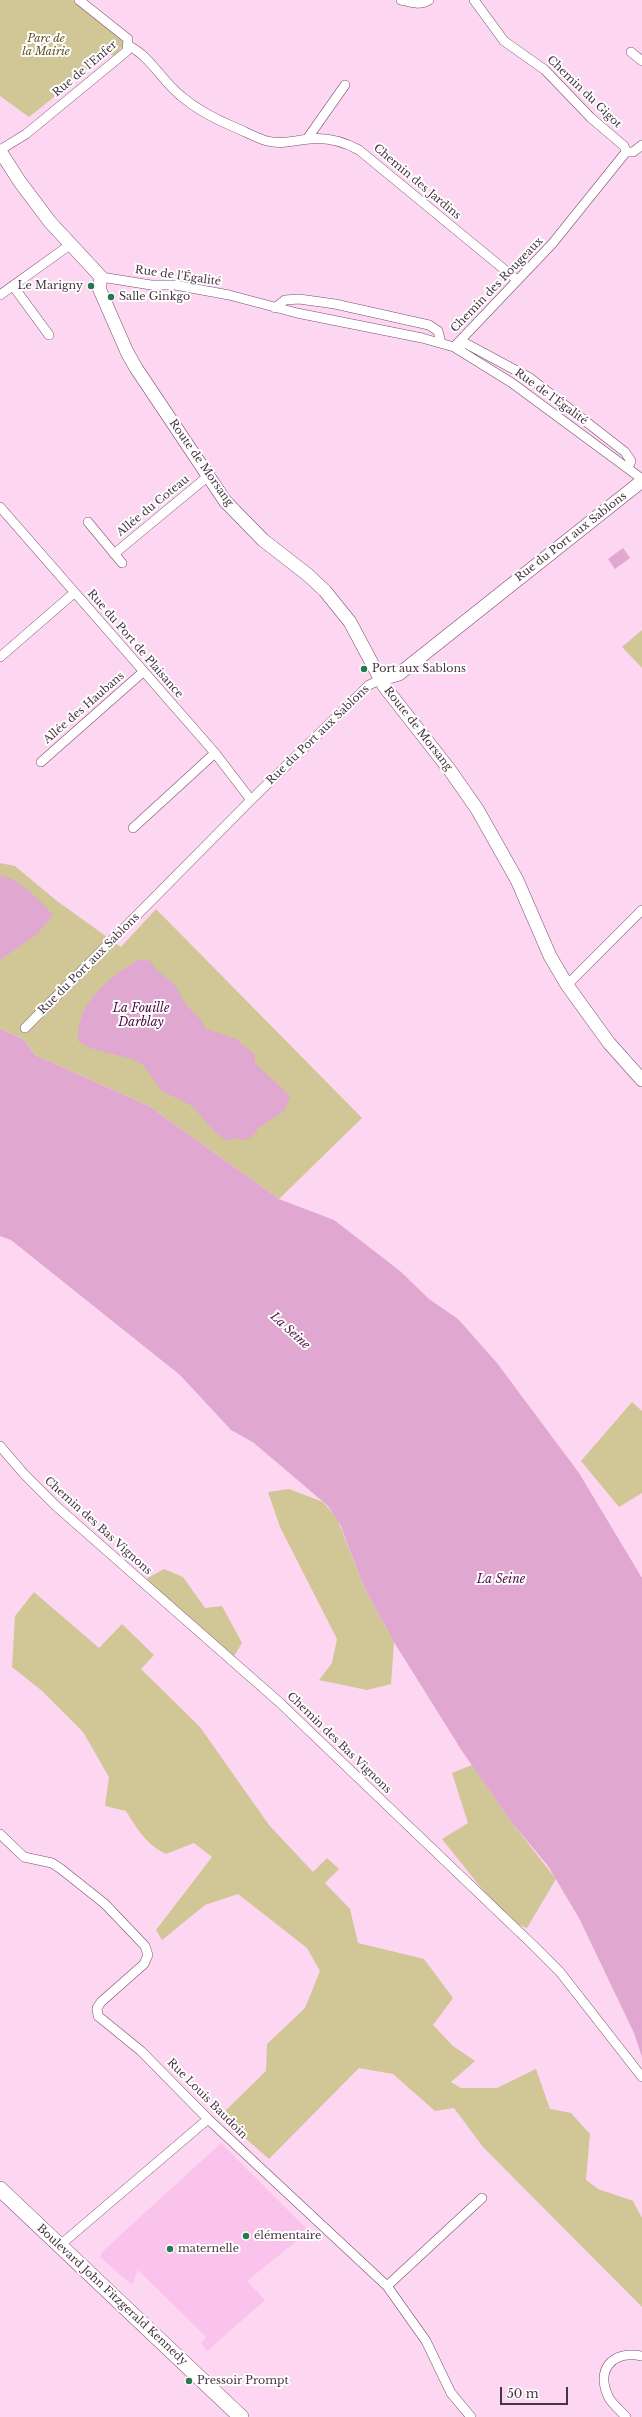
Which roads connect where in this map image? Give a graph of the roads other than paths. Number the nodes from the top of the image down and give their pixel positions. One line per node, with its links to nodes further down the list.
1 (79, 0): 5 (street, Rue de l'Enfer)
2 (401, 0): 3 (street)
3 (429, 0)
4 (474, 0): 12 (street, Chemin du Gigot)
5 (129, 46): 9 (street, Chemin des Jardins); 11 (street, Rue de l'Enfer)
6 (631, 52): 7 (street)
7 (642, 61)
8 (346, 85): 9 (street)
9 (308, 139): 15 (street, Chemin des Jardins)
10 (642, 145): 12 (street, Chemin des Rougeaux)
11 (0, 150): 13 (street)
12 (626, 152): 15 (street, Chemin des Rougeaux)
13 (71, 244): 14 (street); 16 (street)
14 (101, 277): 18 (street, Rue de l'Égalité); 23 (street, Route de Morsang)
15 (517, 280): 21 (street, Chemin des Rougeaux)
16 (13, 286): 17 (street); 19 (street)
17 (0, 295)
18 (275, 308): 20 (street, Rue de l'Égalité); 20 (street)
19 (49, 335)
20 (441, 343): 21 (street, Rue de l'Égalité)
21 (454, 347): 22 (street, Rue de l'Égalité); 22 (street, Chemin des Rougeaux)
22 (628, 468): 24 (street, Rue de l'Égalité)
23 (208, 477): 27 (street, Allée du Coteau); 32 (street, Route de Morsang)
24 (642, 480): 32 (street, Rue du Port aux Sablons)
25 (2, 512): 29 (street, Rue du Port de Plaisance)
26 (88, 522): 27 (street, Allée du Coteau)
27 (114, 554): 28 (street, Allée du Coteau)
28 (122, 563)
29 (74, 592): 30 (street); 31 (street, Rue du Port de Plaisance)
30 (0, 657)
31 (143, 672): 33 (street, Rue du Port de Plaisance); 34 (street, Allée des Haubans)
32 (382, 679): 35 (street, Rue du Port aux Sablons); 38 (street, Route de Morsang)
33 (214, 753): 35 (street, Rue du Port de Plaisance); 36 (street)
34 (41, 762)
35 (251, 800): 39 (street, Rue du Port aux Sablons)
36 (133, 828)
37 (642, 910): 38 (street)
38 (567, 985): 40 (street, Route de Morsang)
39 (25, 1028)
40 (642, 1080)
41 (0, 1446): 43 (street, Chemin des Bas Vignons)
42 (0, 1834): 44 (street, Rue Louis Baudoin)
43 (642, 2077)
44 (208, 2119): 47 (street); 48 (street, Rue Louis Baudoin)
45 (0, 2189): 47 (main road, Boulevard John Fitzgerald Kennedy)
46 (482, 2198): 48 (street)
47 (59, 2246): 50 (main road, Boulevard John Fitzgerald Kennedy)
48 (387, 2286): 51 (street, Rue Louis Baudoin)
49 (642, 2356): 52 (street)
50 (241, 2417)
51 (471, 2417)
52 (626, 2417)

